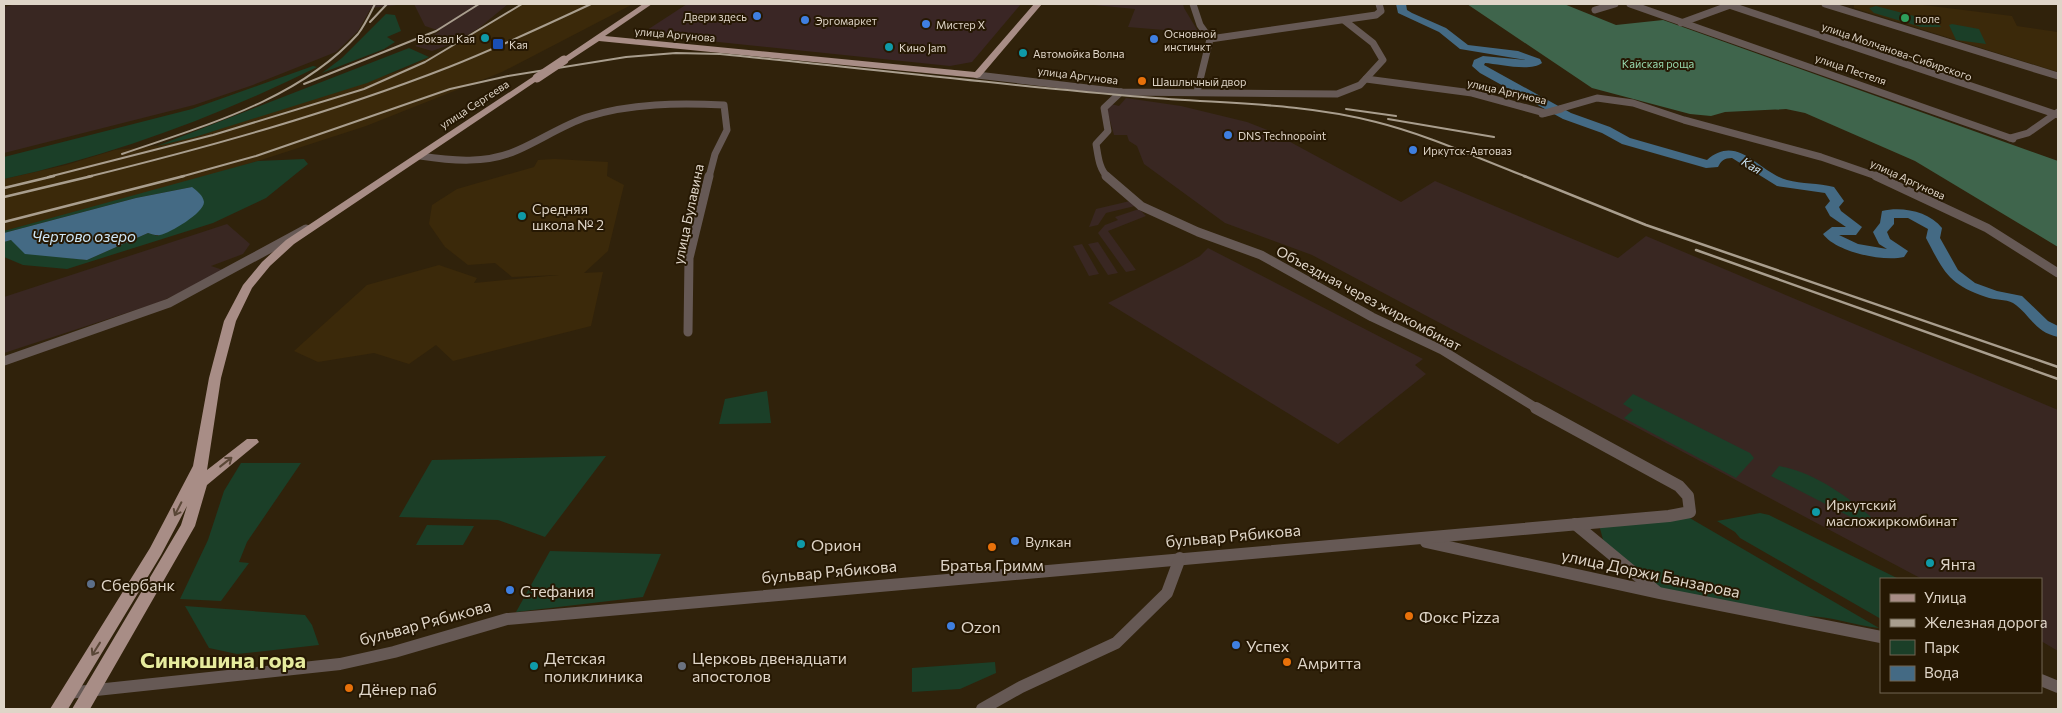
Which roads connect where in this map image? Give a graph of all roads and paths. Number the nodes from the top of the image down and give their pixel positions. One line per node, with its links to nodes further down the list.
1 (648, 4): 13 (main road, улица Сергеева)
2 (1031, 4): 15 (main road)
3 (1038, 4): 15 (main road)
4 (1193, 4): 14 (street)
5 (1378, 4): 11 (street)
6 (1615, 4): 10 (street)
7 (1630, 4): 12 (street, улица Пестеля)
8 (1825, 4): 17 (street)
9 (1731, 5): 12 (street); 21 (street, улица Молчанова-Сибирского)
10 (1595, 10)
11 (1345, 21): 14 (street); 18 (street)
12 (1681, 23): 21 (street, улица Пестеля)
13 (598, 38): 16 (main road, улица Аргунова); 22 (main road, улица Сергеева, bridge)
14 (1210, 39): 20 (street)
15 (1000, 46): 16 (main road)
16 (977, 75): 19 (street, улица Аргунова)
17 (2058, 76)
18 (1366, 79): 20 (street, улица Аргунова); 24 (street, улица Аргунова, bridge)
19 (1121, 92): 20 (street, улица Аргунова); 30 (street, Объездная через жиркомбинат)
20 (1197, 92)
21 (2057, 113)
22 (420, 156): 23 (main road, улица Сергеева); 25 (street, улица Булавина)
23 (314, 225): 26 (street); 28 (main road)
24 (2058, 273)
25 (688, 332)
26 (4, 361)
27 (252, 442): 29 (main road, one-way to 27)
28 (200, 466): 29 (main road); 39 (main road, one-way to 39)
29 (200, 482): 38 (main road)
30 (1690, 512): 31 (street, бульвар Рябикова)
31 (1575, 524): 32 (street, бульвар Рябикова); 34 (street)
32 (1415, 539): 33 (street, бульвар Рябикова); 34 (street, улица Доржи Банзарова)
33 (1180, 558): 38 (street, бульвар Рябикова); 42 (street)
34 (1659, 593): 35 (street, улица Доржи Банзарова)
35 (1880, 637)
36 (2042, 680): 37 (street)
37 (2058, 687)
38 (92, 691): 39 (street, бульвар Рябикова); 41 (main road)
39 (68, 694): 40 (main road)
40 (59, 709)
41 (81, 709)
42 (982, 709)

